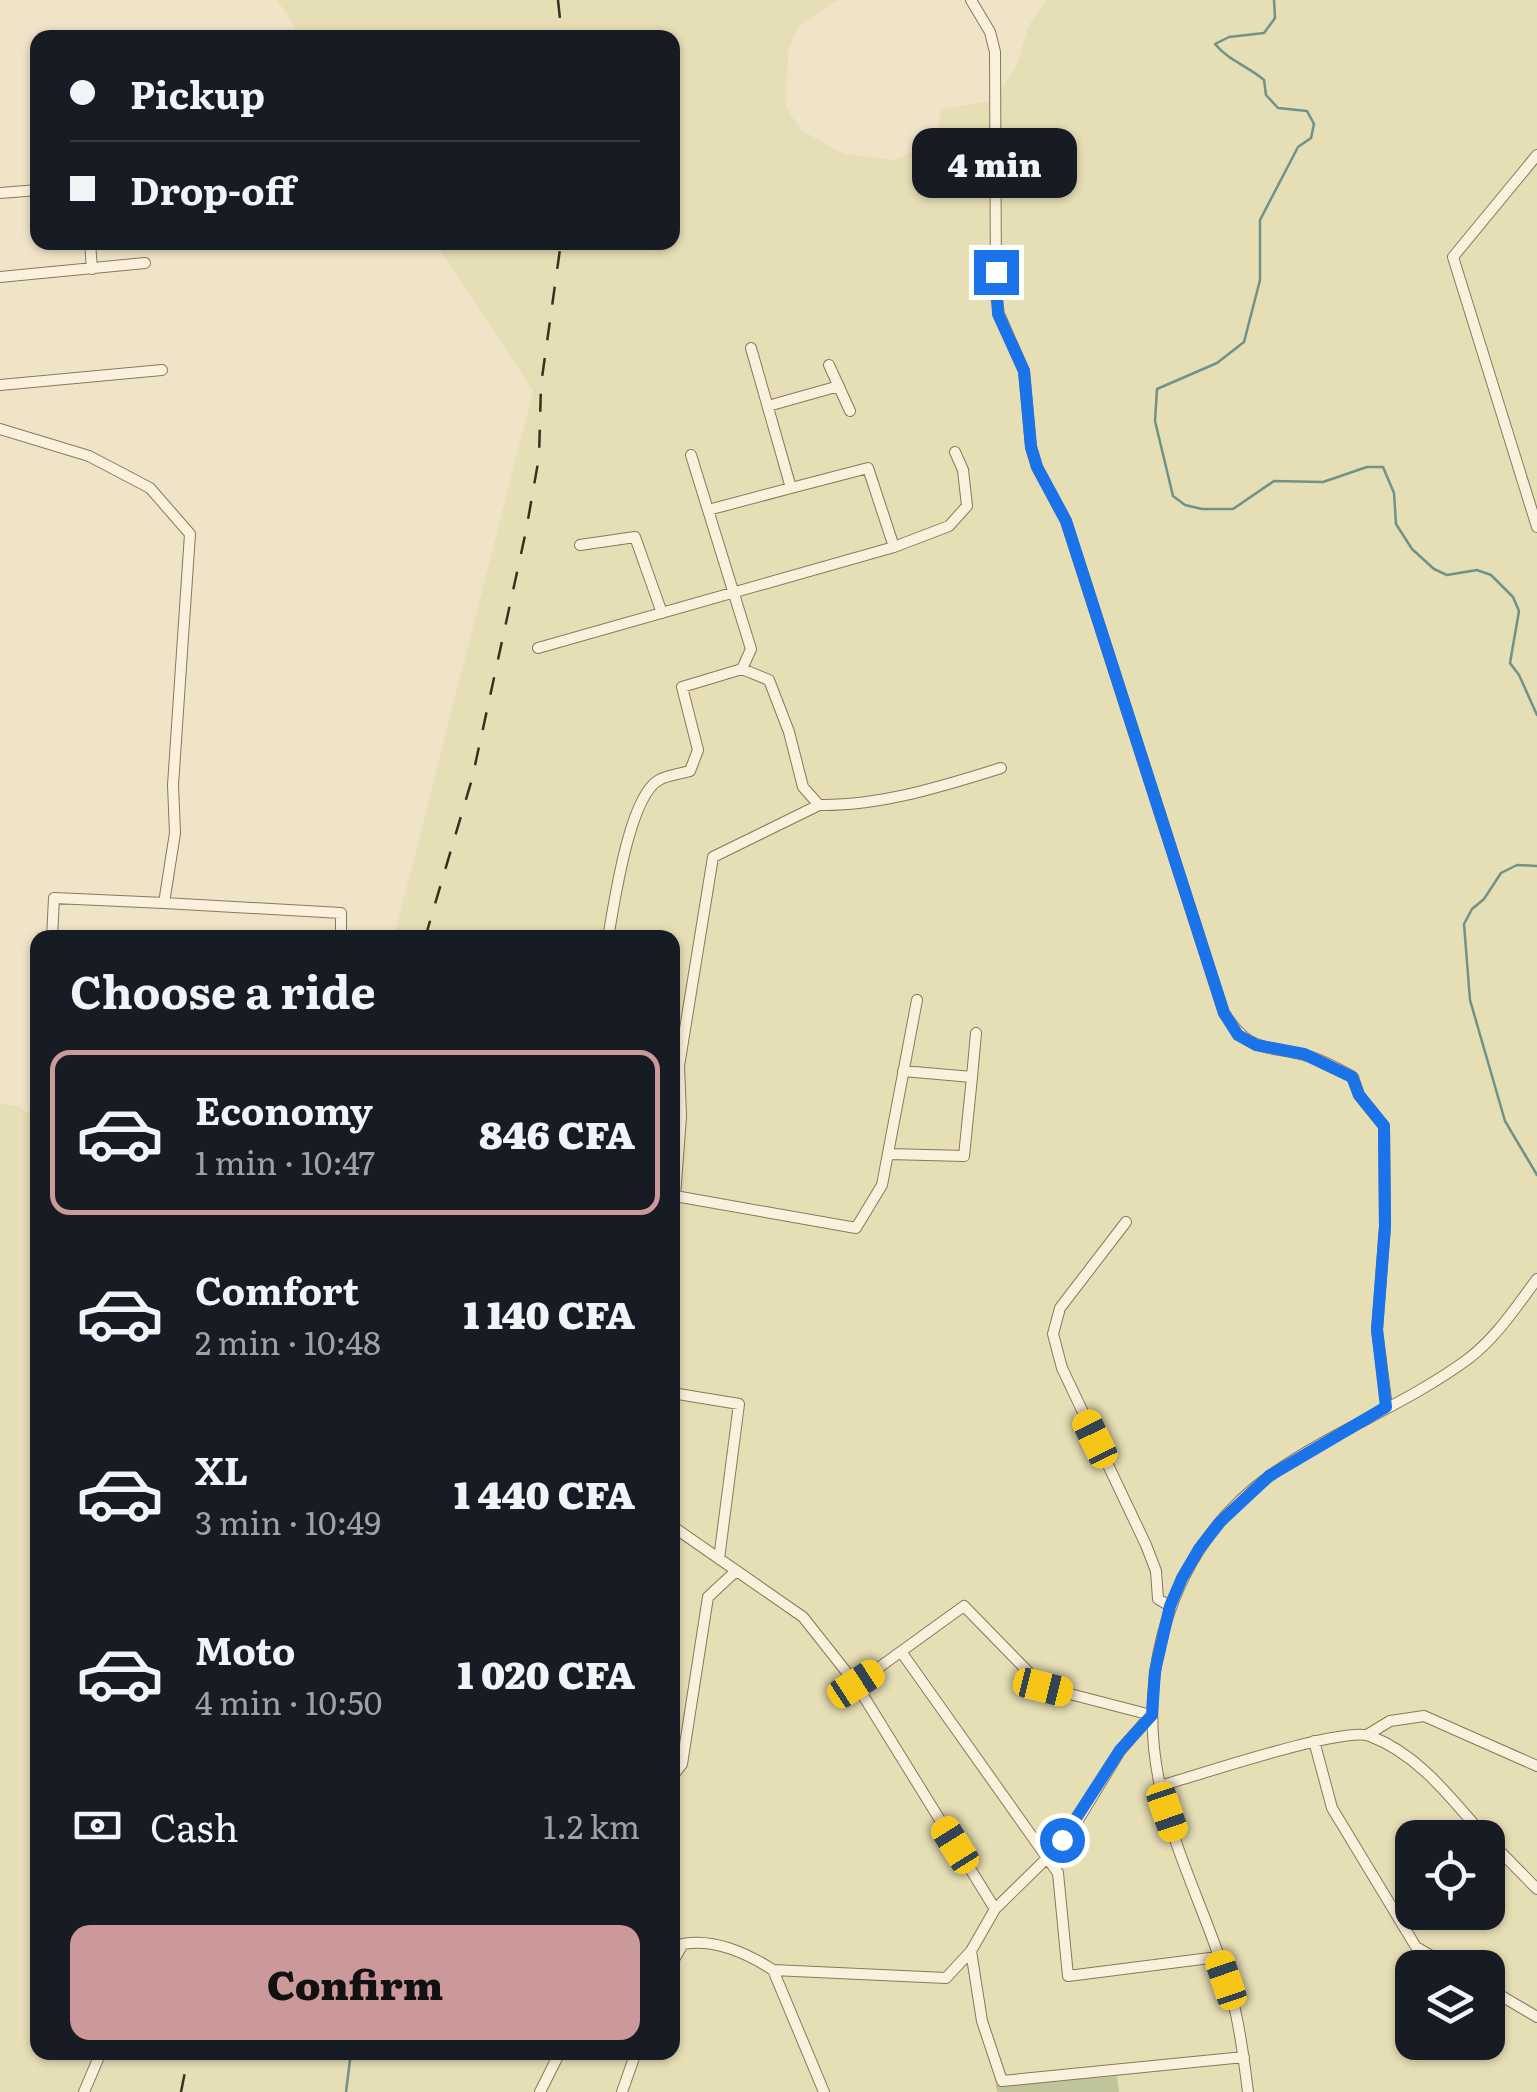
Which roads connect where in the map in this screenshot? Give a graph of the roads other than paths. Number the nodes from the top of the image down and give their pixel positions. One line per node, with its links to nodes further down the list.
1 (971, 0): 46 (street)
2 (1537, 155): 21 (street)
3 (30, 191): 4 (street)
4 (0, 193)
5 (91, 250): 7 (street)
6 (145, 263): 7 (street)
7 (92, 268): 8 (street)
8 (0, 278)
9 (751, 348): 14 (street)
10 (830, 365): 13 (street)
11 (162, 370): 12 (street)
12 (0, 385)
13 (839, 386): 14 (street); 15 (street)
14 (768, 406): 19 (street)
15 (850, 410)
16 (0, 428): 30 (street)
17 (955, 452): 23 (street)
18 (691, 455): 20 (street)
19 (790, 488): 20 (street); 23 (street)
20 (708, 510): 24 (street)
21 (1537, 527)
22 (580, 546): 25 (street)
23 (894, 546): 24 (street)
24 (734, 592): 25 (street); 27 (street)
25 (662, 612): 26 (street)
26 (538, 648)
27 (742, 669): 29 (street); 33 (street)
28 (1001, 768): 29 (street)
29 (820, 805): 36 (street)
30 (164, 903): 31 (street); 32 (street)
31 (52, 930)
32 (342, 930)
33 (609, 930)
34 (917, 1000): 37 (street)
35 (976, 1034): 38 (street)
36 (680, 1060)
37 (903, 1071): 38 (street); 41 (street)
38 (972, 1077): 41 (street)
39 (680, 1091): 40 (street)
40 (680, 1126)
41 (889, 1154): 42 (street)
42 (680, 1201)
43 (1126, 1222): 50 (street)
44 (1537, 1279): 46 (street)
45 (680, 1394): 48 (street)
46 (1386, 1407): 50 (street)
47 (680, 1532): 48 (street)
48 (719, 1559): 49 (street)
49 (736, 1571): 52 (street); 57 (street)
50 (1170, 1606): 53 (street)
51 (902, 1654): 52 (street); 53 (street); 61 (street)
52 (856, 1684): 63 (street)
53 (1152, 1715): 58 (street); 61 (street)
54 (1367, 1734): 55 (street); 56 (street); 59 (street)
55 (1314, 1742): 58 (street); 66 (street)
56 (1537, 1766)
57 (680, 1767)
58 (1160, 1786): 67 (street)
59 (1470, 1820)
60 (1505, 1856): 62 (street)
61 (1046, 1859): 63 (street); 67 (street)
62 (1537, 1889)
63 (995, 1909): 65 (street)
64 (680, 1949): 68 (street)
65 (971, 1950): 68 (street); 71 (street)
66 (1421, 1950)
67 (1218, 1957): 71 (street)
68 (772, 1970): 78 (street)
69 (1505, 1998): 70 (street)
70 (1537, 2017)
71 (1244, 2057): 79 (street)
72 (98, 2060): 75 (street)
73 (556, 2060): 76 (street)
74 (633, 2060): 77 (street)
75 (84, 2092)
76 (540, 2092)
77 (622, 2092)
78 (824, 2092)
79 (1248, 2092)

